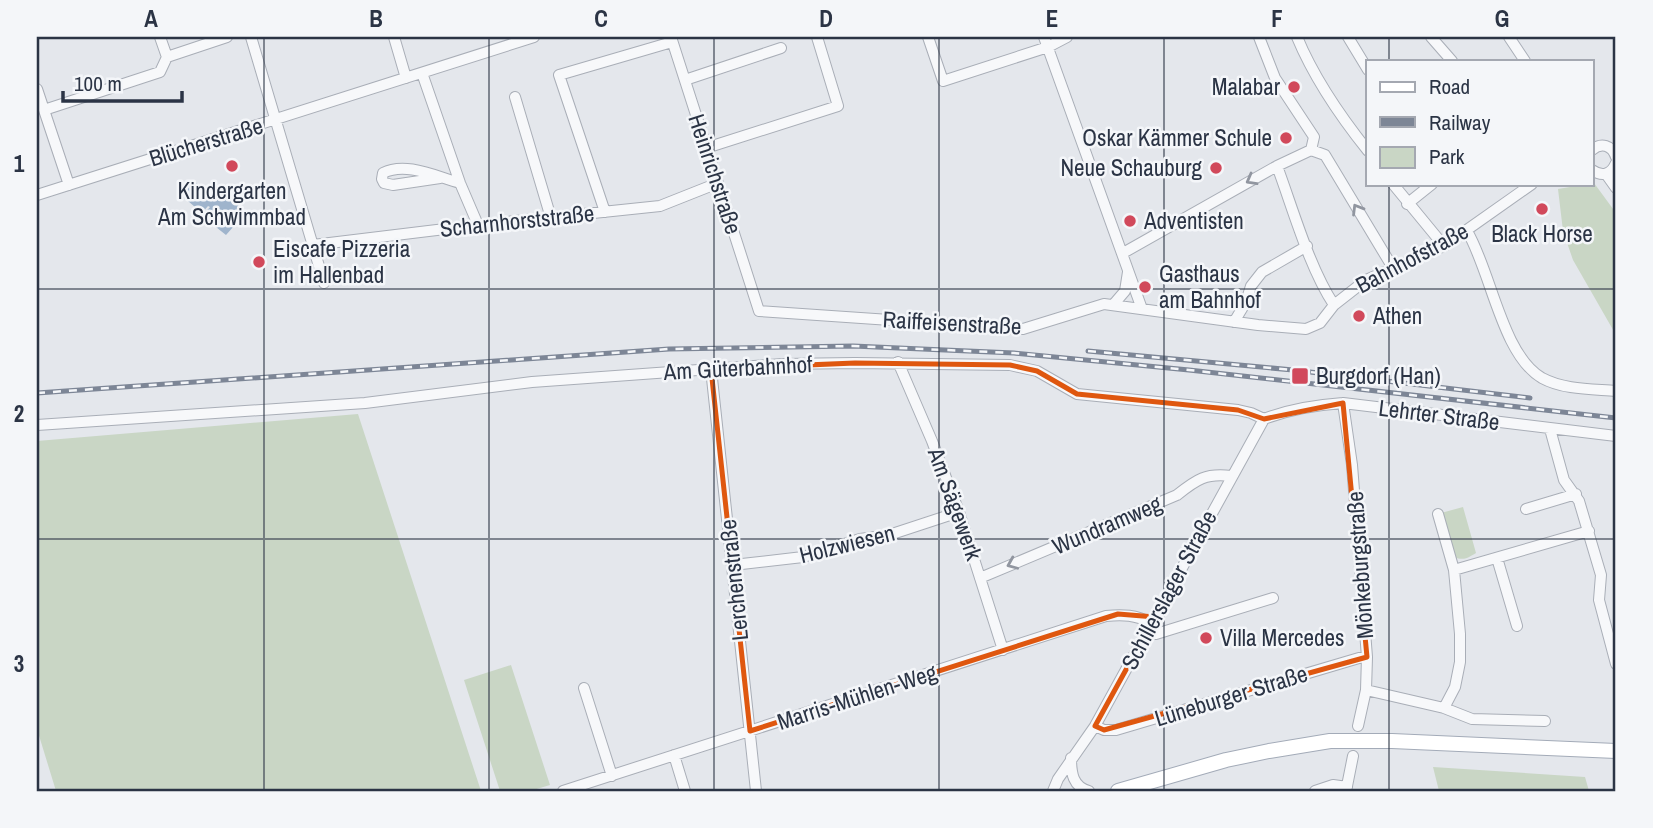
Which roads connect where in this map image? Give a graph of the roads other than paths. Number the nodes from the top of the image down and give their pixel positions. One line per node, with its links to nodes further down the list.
1 (160, 37): 18 (street)
2 (227, 37): 18 (street)
3 (251, 37): 28 (street)
4 (394, 37): 23 (street)
5 (534, 37): 15 (street, Blücherstraße)
6 (817, 37): 29 (street)
7 (928, 37): 16 (street)
8 (1067, 37): 16 (street)
9 (1259, 37): 32 (street)
10 (1297, 37): 30 (street)
11 (1348, 37): 21 (street)
12 (1431, 37): 19 (street)
13 (1509, 37): 20 (street)
14 (671, 39): 24 (street, Heinrichstraße); 46 (street)
15 (515, 40): 22 (street, Blücherstraße)
16 (1046, 42): 53 (street)
17 (781, 48): 24 (street)
18 (167, 57): 27 (street)
19 (1451, 60)
20 (1524, 60)
21 (1366, 67)
22 (422, 73): 23 (street, Blücherstraße); 37 (street)
23 (406, 78): 28 (street, Blücherstraße)
24 (685, 80): 29 (street, Heinrichstraße)
25 (37, 89): 27 (street)
26 (515, 97): 47 (street)
27 (44, 110): 39 (street)
28 (275, 120): 39 (street, Blücherstraße); 50 (street)
29 (706, 148): 38 (street, Heinrichstraße)
30 (1366, 148)
31 (1594, 149): 33 (street)
32 (1311, 150): 34 (street); 54 (street, one-way to 32)
33 (1614, 163): 35 (street); 43 (street)
34 (1276, 166): 51 (street); 53 (street, one-way to 53)
35 (1594, 171)
36 (440, 178): 37 (street)
37 (460, 183): 48 (street)
38 (718, 183): 46 (street, Scharnhorststraße); 60 (street, Heinrichstraße)
39 (69, 185): 44 (street, Blücherstraße)
40 (1394, 186): 45 (street)
41 (1430, 186): 45 (street)
42 (1529, 186): 49 (street, Bahnhofstraße)
43 (1616, 188)
44 (37, 195)
45 (1408, 204): 52 (street)
46 (605, 212): 47 (street, Scharnhorststraße)
47 (551, 218): 48 (street, Scharnhorststraße)
48 (478, 225): 50 (street, Scharnhorststraße)
49 (1467, 231): 52 (street, Bahnhofstraße); 65 (street)
50 (313, 245): 56 (street)
51 (1307, 246): 58 (street); 61 (street)
52 (1444, 246): 54 (street, Bahnhofstraße)
53 (1123, 253): 55 (street)
54 (1393, 268): 58 (street, Bahnhofstraße)
55 (1128, 269): 57 (street); 59 (street)
56 (324, 283)
57 (1113, 305): 59 (street, Raiffeisenstraße); 60 (street, Raiffeisenstraße)
58 (1334, 305): 62 (street, Bahnhofstraße)
59 (1142, 309): 61 (street, Raiffeisenstraße)
60 (759, 311)
61 (1234, 322): 62 (street, Raiffeisenstraße)
62 (1295, 329)
63 (898, 362): 64 (street, Am Güterbahnhof); 67 (street, Am Güterbahnhof); 74 (street, Am Sägewerk)
64 (711, 369): 68 (street, Am Güterbahnhof); 78 (street, Lerchenstraße)
65 (1616, 391)
66 (1343, 403): 67 (street, Lehrter Straße); 69 (street, Lehrter Straße); 85 (street, Mönkeburgstraße)
67 (1264, 419): 71 (street, Schillerslager Straße)
68 (37, 425)
69 (1550, 429): 70 (street, Lehrter Straße); 72 (street)
70 (1616, 436)
71 (1231, 476): 80 (street, Wundramweg, one-way to 80); 83 (street, Schillerslager Straße)
72 (1576, 494): 73 (street); 76 (street)
73 (1526, 509)
74 (958, 512): 78 (street, Holzwiesen); 80 (street, Am Sägewerk)
75 (1438, 514): 79 (street)
76 (1589, 531): 77 (street); 86 (street)
77 (1497, 558): 79 (street); 82 (street)
78 (733, 565): 93 (street, Lerchenstraße)
79 (1454, 570): 89 (street)
80 (980, 578): 84 (street, Am Sägewerk)
81 (1273, 598): 83 (street)
82 (1517, 626)
83 (1149, 627): 84 (street, Marris-Mühlen-Weg); 91 (street, Schillerslager Straße)
84 (1003, 650): 93 (street, Marris-Mühlen-Weg)
85 (1367, 657): 88 (street, Mönkeburgstraße); 91 (street, Lüneburger Straße)
86 (1616, 664)
87 (584, 688): 98 (street)
88 (1366, 690): 89 (street); 92 (street, Mönkeburgstraße)
89 (1444, 708): 90 (street)
90 (1545, 720)
91 (1095, 726): 97 (street, Schillerslager Straße)
92 (1358, 726)
93 (750, 731): 95 (street, Marris-Mühlen-Weg); 103 (street, Lerchenstraße)
94 (1616, 751): 106 (main road)
95 (674, 755): 98 (street, Marris-Mühlen-Weg); 102 (street)
96 (1353, 756): 100 (street)
97 (1071, 758): 104 (street, Schillerslager Straße); 105 (street)
98 (612, 776): 99 (street, Marris-Mühlen-Weg)
99 (584, 788): 101 (street, Marris-Mühlen-Weg)
100 (1346, 789): 107 (street)
101 (563, 791)
102 (685, 791)
103 (756, 791)
104 (1053, 791)
105 (1089, 791)
106 (1118, 791)
107 (1315, 791)

